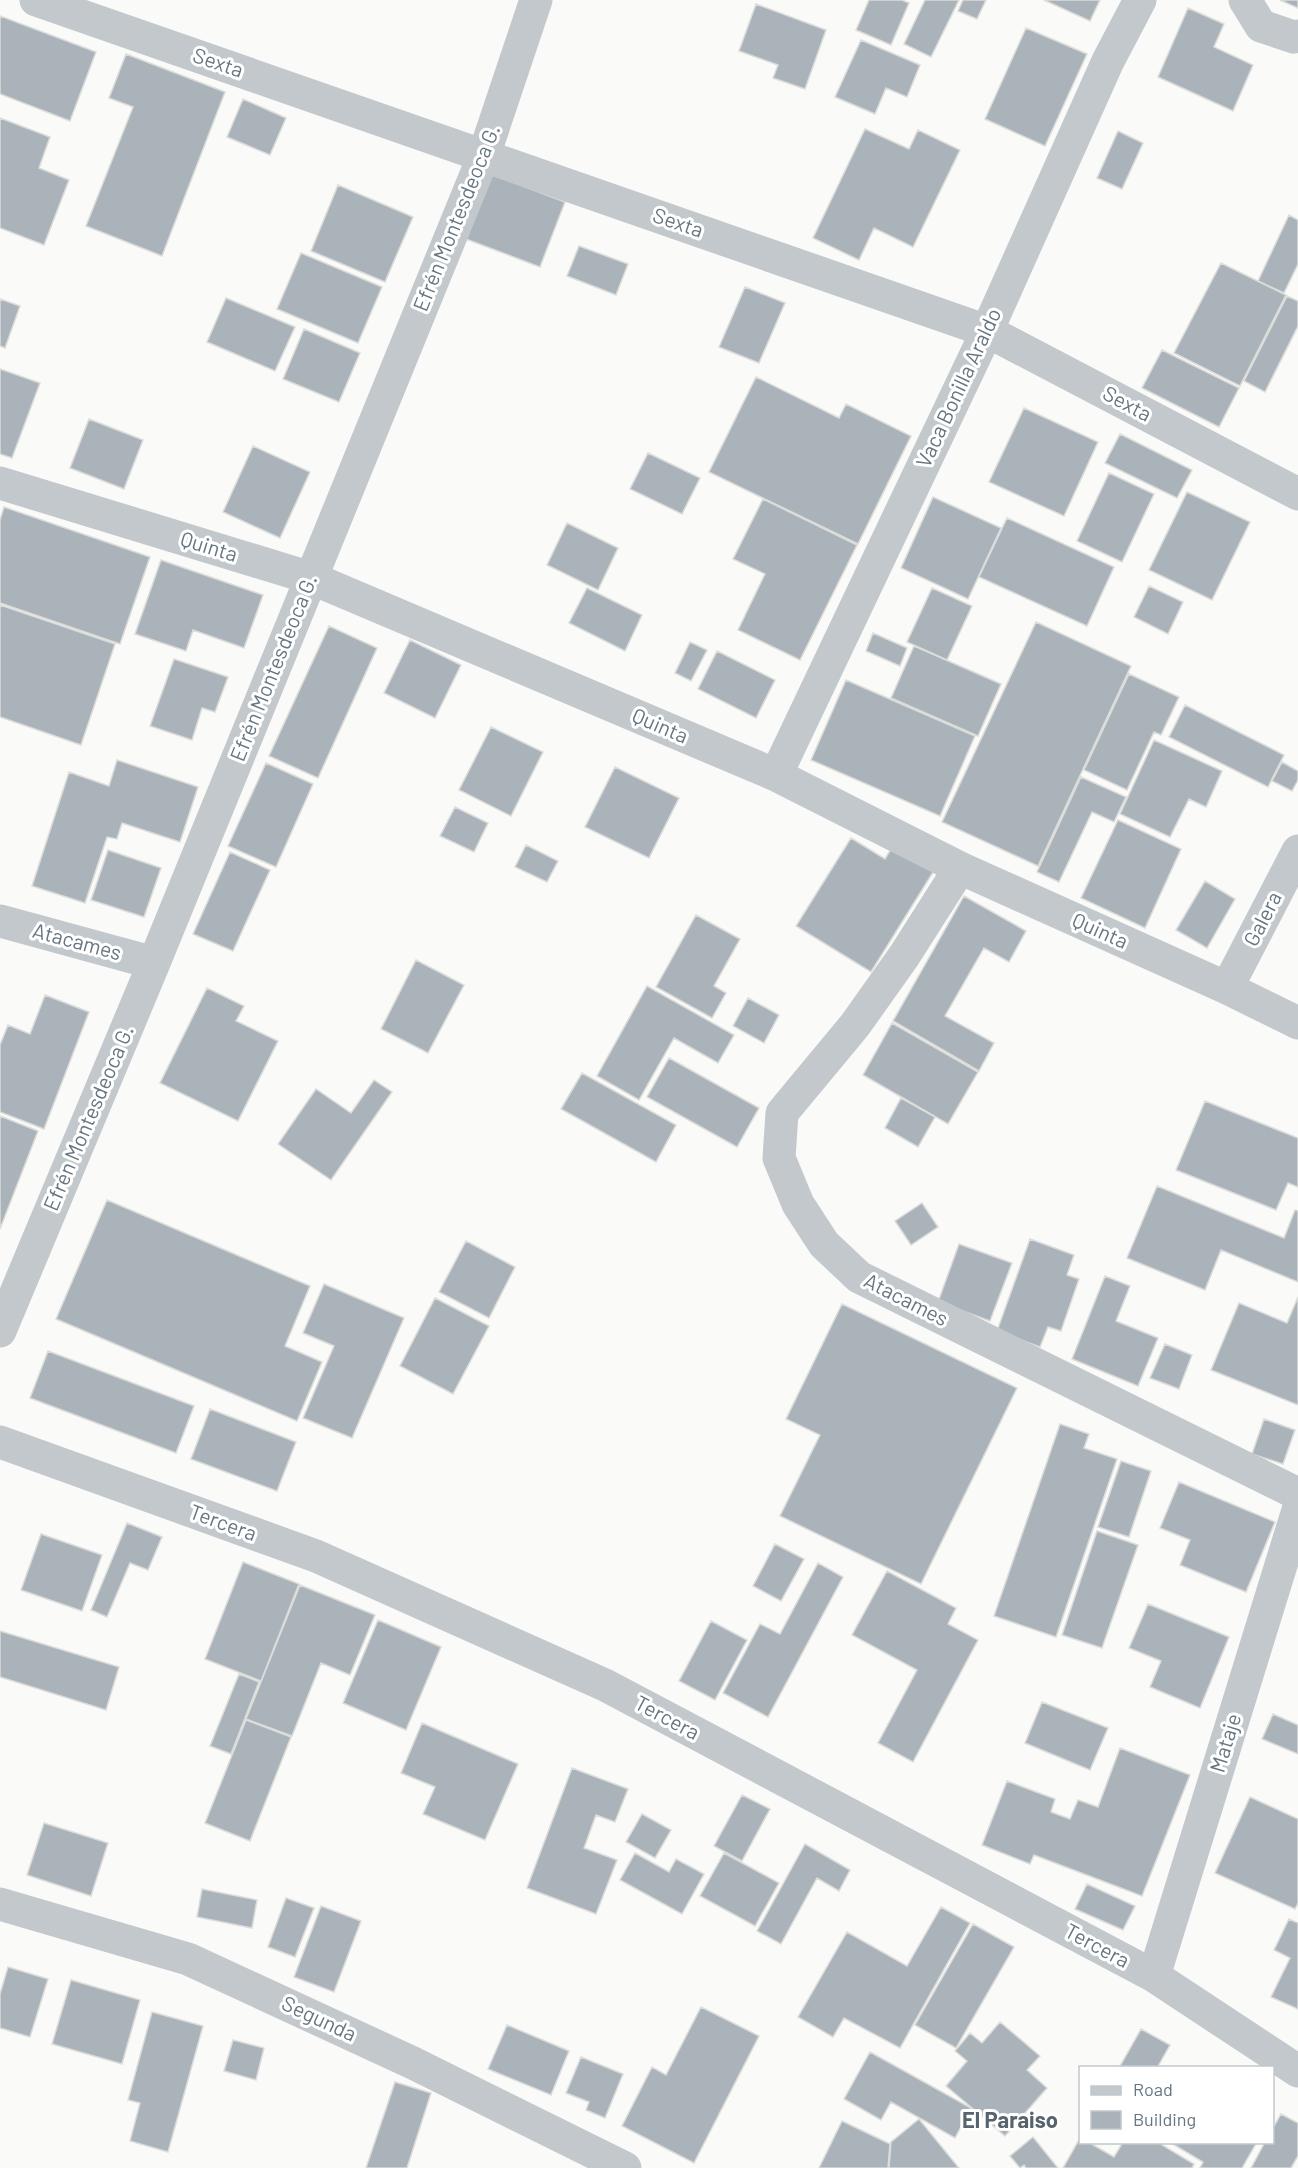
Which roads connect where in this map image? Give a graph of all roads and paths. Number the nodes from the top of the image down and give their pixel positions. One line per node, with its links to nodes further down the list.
1 (36, 0): 6 (street, Sexta)
2 (536, 0): 6 (street, Efrén Montesdeoca G.)
3 (1140, 0): 7 (street, Vaca Bonilla Araldo)
4 (1245, 0): 5 (street)
5 (1298, 36)
6 (484, 155): 7 (street, Sexta); 10 (street, Efrén Montesdeoca G.)
7 (987, 331): 9 (street, Sexta); 11 (street, Vaca Bonilla Araldo)
8 (0, 483): 10 (street, Quinta)
9 (1298, 494)
10 (311, 578): 11 (street, Quinta); 15 (street, Efrén Montesdeoca G.)
11 (776, 775): 13 (street, Quinta)
12 (1298, 851): 16 (street, Galera)
13 (960, 868): 16 (street, Quinta); 20 (street, Atacames)
14 (0, 921): 15 (street, Atacames)
15 (153, 963): 18 (street, Efrén Montesdeoca G.)
16 (1227, 988): 17 (street, Quinta)
17 (1298, 1023)
18 (0, 1331)
19 (0, 1442): 23 (street, Tercera)
20 (1298, 1494)
21 (1298, 1510): 23 (street, Mataje)
22 (0, 1904): 25 (street, Segunda)
23 (1154, 1976): 24 (street, Tercera)
24 (1298, 2071)
25 (625, 2168)

